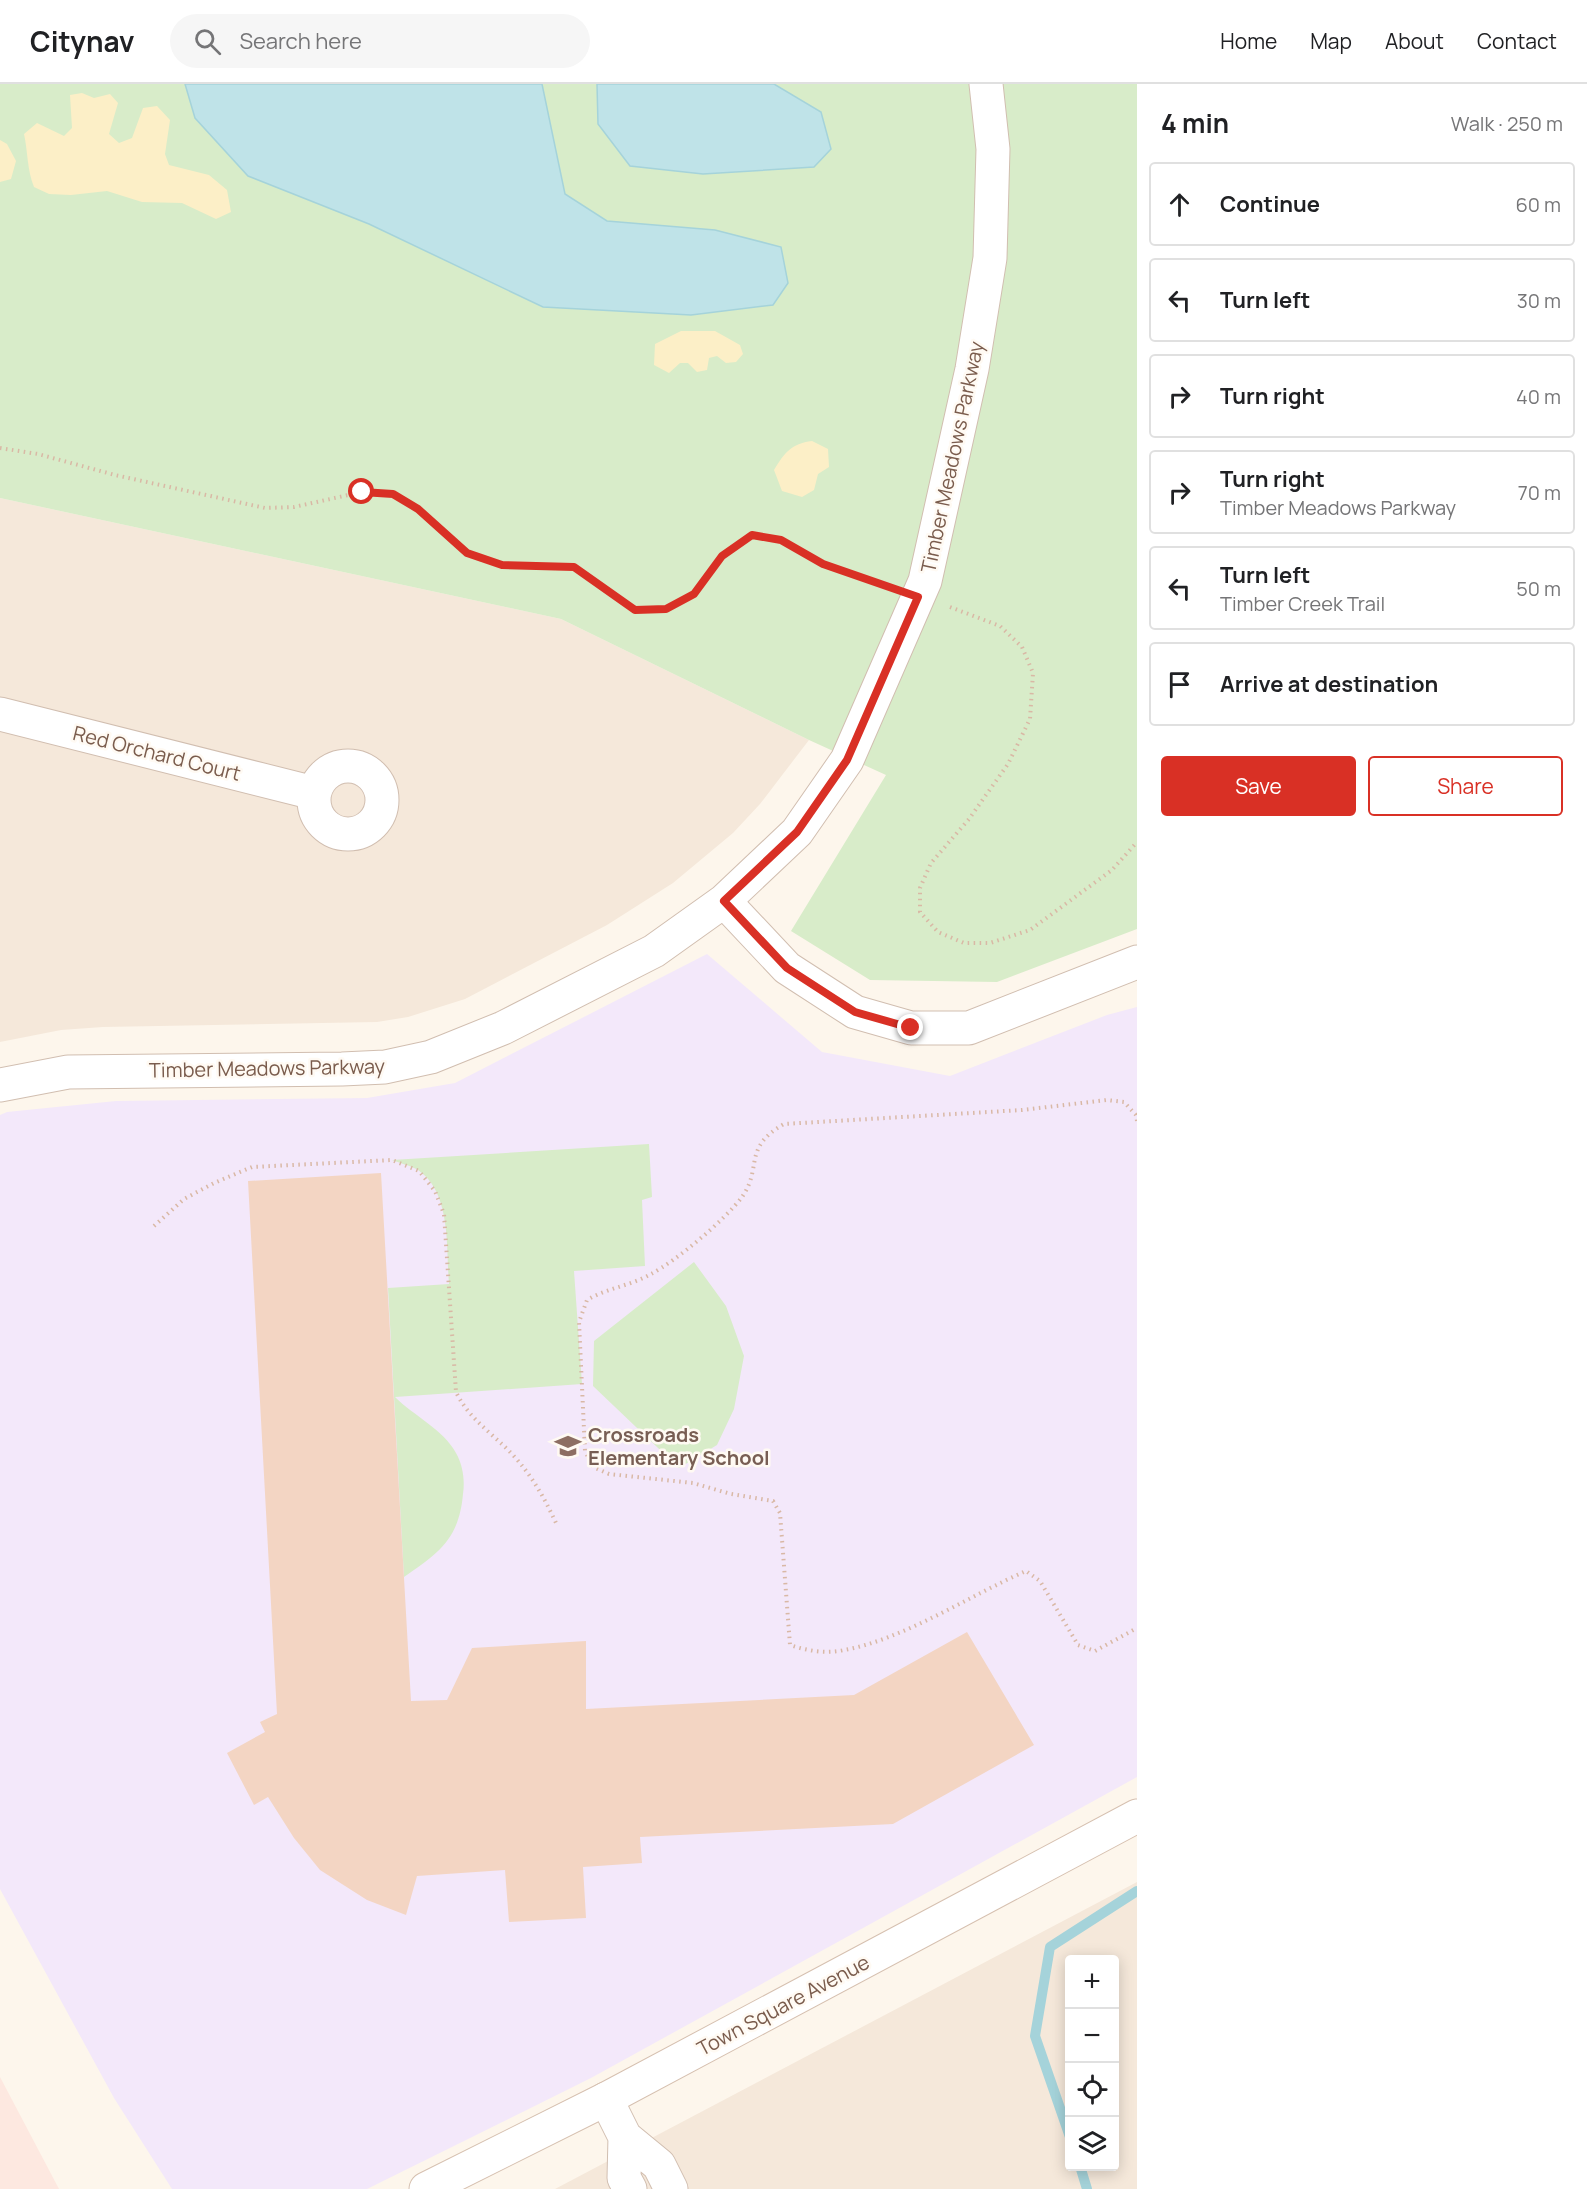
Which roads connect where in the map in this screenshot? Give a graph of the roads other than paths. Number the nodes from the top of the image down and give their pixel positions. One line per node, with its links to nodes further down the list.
1 (986, 84): 4 (street, Timber Meadows Parkway)
2 (0, 714): 3 (street, Red Orchard Court)
3 (314, 793)
4 (724, 901): 5 (street); 6 (street, Timber Meadows Parkway)
5 (1137, 962)
6 (0, 1085)
7 (1137, 1816): 8 (street, Town Square Avenue)
8 (606, 2098): 9 (street); 10 (street, Town Square Avenue)
9 (625, 2137): 11 (street); 12 (street)
10 (426, 2189)
11 (630, 2189)
12 (671, 2189)

